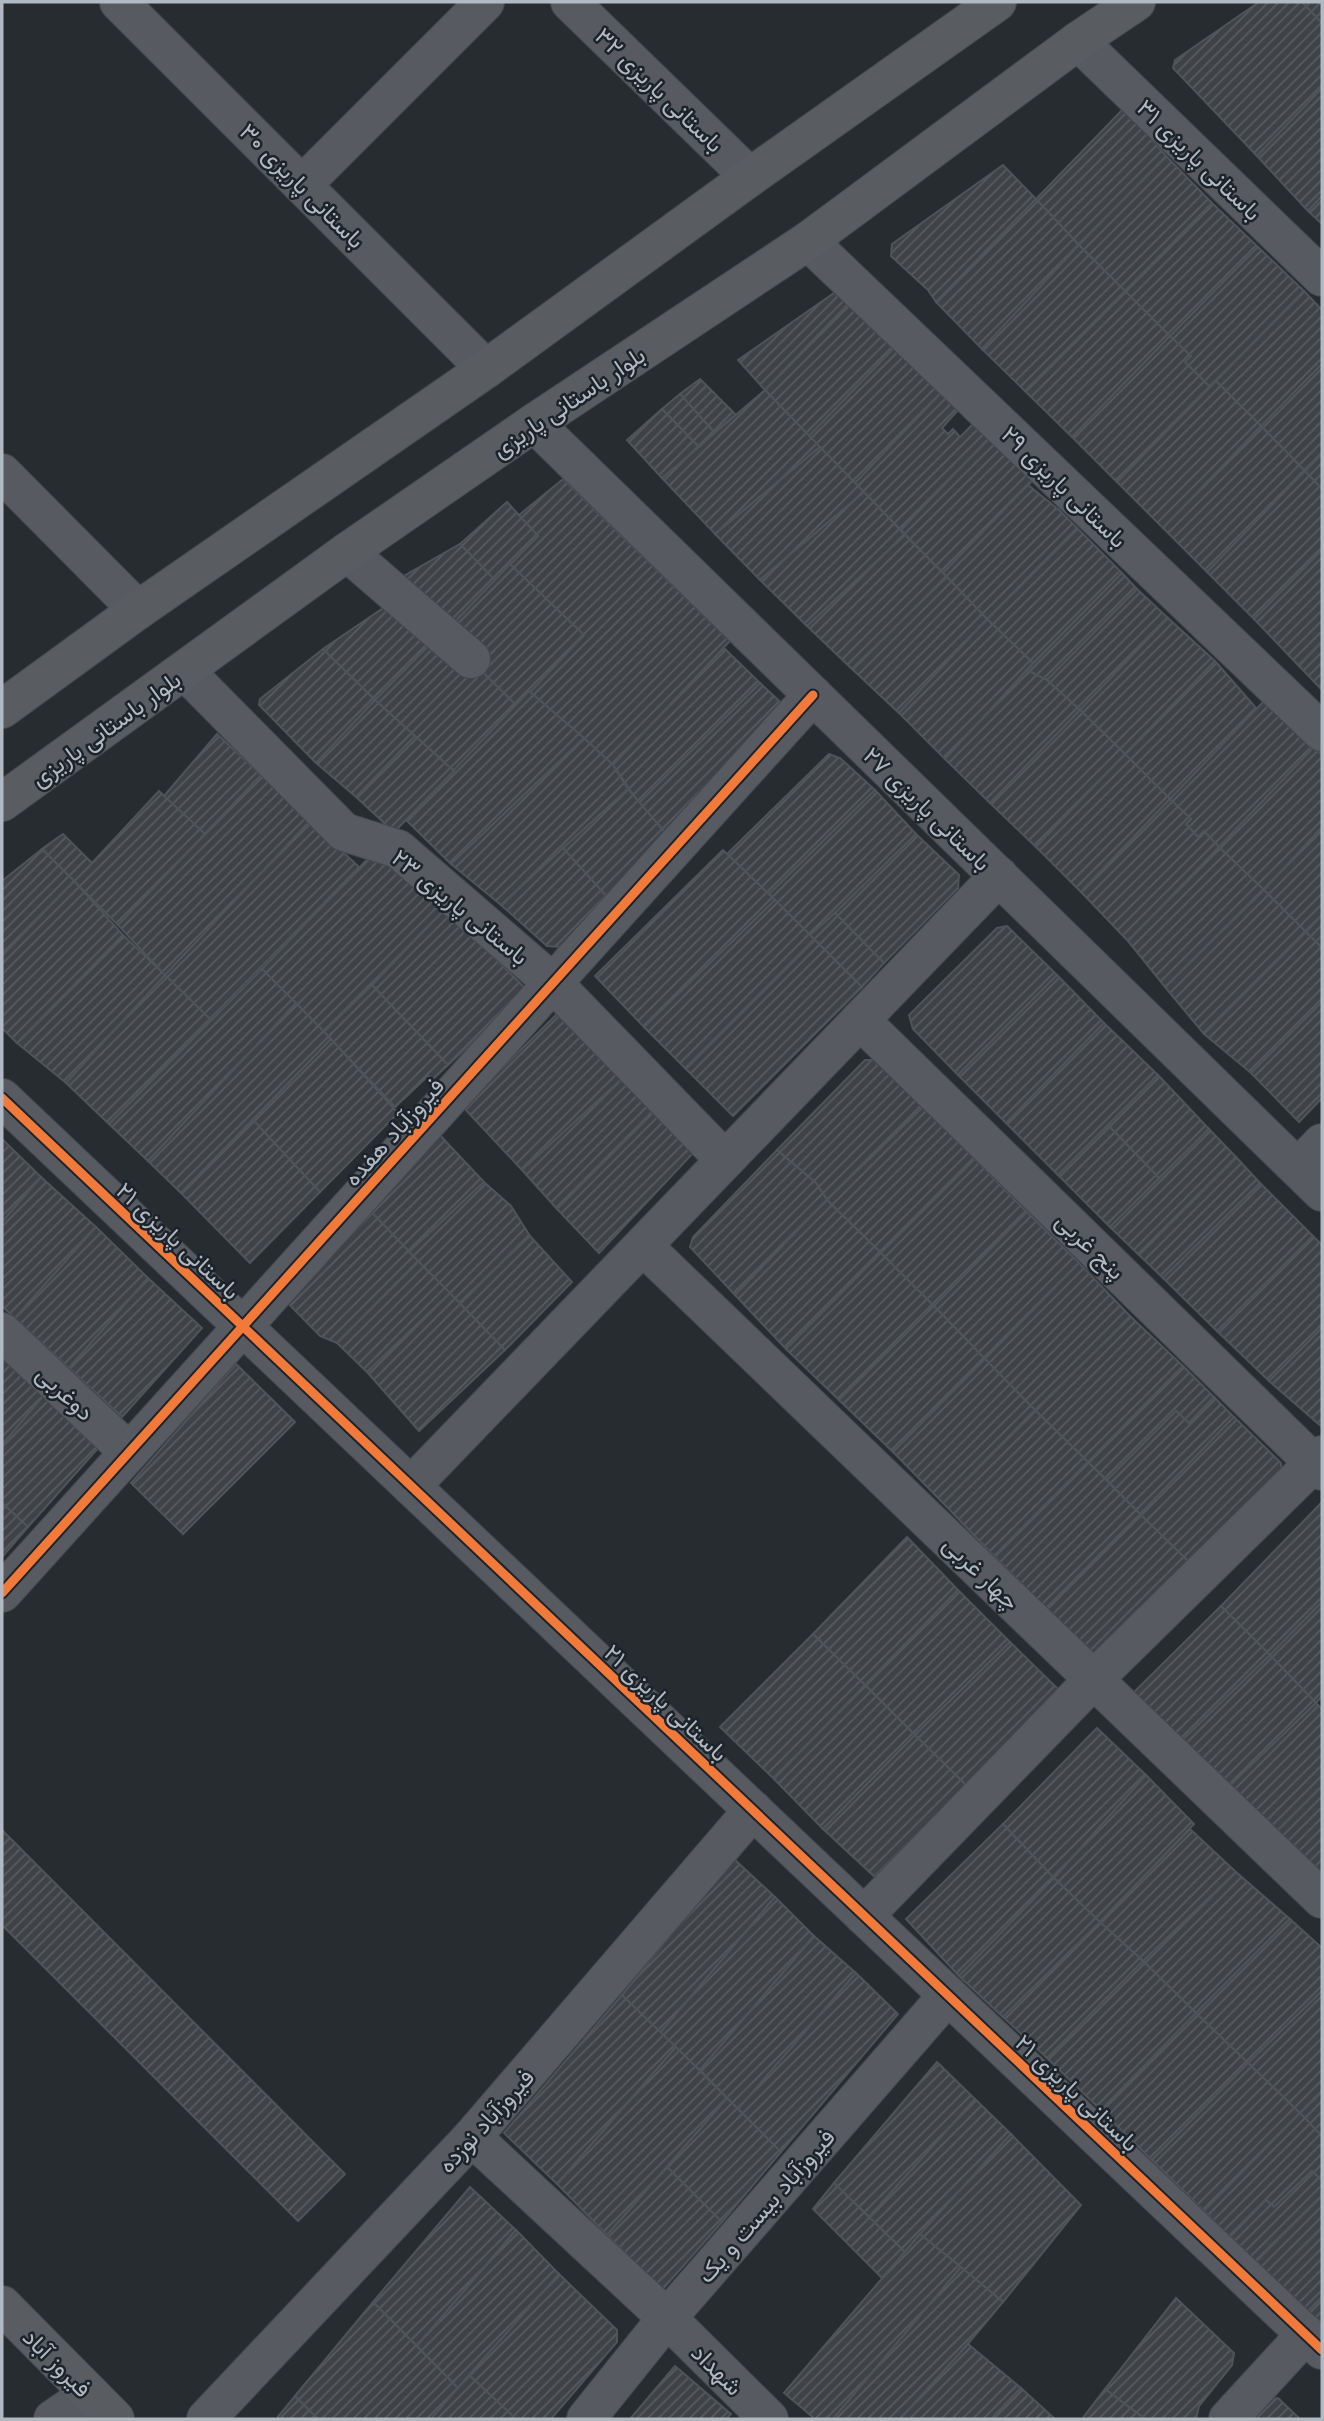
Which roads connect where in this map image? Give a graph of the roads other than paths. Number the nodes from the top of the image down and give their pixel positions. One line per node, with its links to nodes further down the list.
1 (119, 2): 8 (street, باستانی پاریزی ۳۰)
2 (485, 2): 8 (street)
3 (570, 2): 7 (street, باستانی پاریزی ۳۲)
4 (997, 2): 7 (main road)
5 (1136, 2): 6 (main road, بلوار باستانی پاریزی)
6 (1078, 41): 9 (main road, بلوار باستانی پاریزی); 10 (street, باستانی پاریزی ۳۱)
7 (750, 177): 11 (main road)
8 (302, 185): 11 (street, باستانی پاریزی ۳۰)
9 (808, 240): 12 (main road, بلوار باستانی پاریزی); 20 (street, باستانی پاریزی ۲۹)
10 (1322, 277)
11 (486, 369): 15 (main road)
12 (534, 423): 14 (main road, بلوار باستانی پاریزی); 18 (street, باستانی پاریزی ۲۷)
13 (2, 472): 15 (street)
14 (347, 552): 16 (street); 17 (main road, بلوار باستانی پاریزی)
15 (138, 610): 19 (main road)
16 (471, 659)
17 (185, 671): 21 (main road, بلوار باستانی پاریزی); 23 (street, باستانی پاریزی ۲۳)
18 (813, 695): 22 (street, باستانی پاریزی ۲۷); 23 (street, فیروزآباد هفده)
19 (2, 709)
20 (1322, 732)
21 (2, 802)
22 (999, 876): 24 (street); 27 (street, باستانی پاریزی ۲۷)
23 (553, 983): 26 (street, باستانی پاریزی ۲۳); 29 (street, فیروزآباد هفده)
24 (860, 1020): 26 (street); 32 (street, پنج غربی)
25 (2, 1098): 29 (street, باستانی پاریزی ۲۱)
26 (725, 1160): 28 (street)
27 (1314, 1168)
28 (643, 1246): 33 (street); 35 (street, چهار غربی)
29 (243, 1326): 31 (street, فیروزآباد هفده); 33 (street, باستانی پاریزی ۲۱)
30 (2, 1332): 31 (street, دوغربی)
31 (129, 1452): 34 (street, فیروزآباد هفده)
32 (1320, 1463): 35 (street)
33 (411, 1486): 36 (street, باستانی پاریزی ۲۱)
34 (2, 1593)
35 (1094, 1679): 37 (street, چهار غربی); 38 (street)
36 (753, 1810): 38 (street, باستانی پاریزی ۲۱); 40 (street, فیروزآباد نوزده)
37 (1322, 1899)
38 (864, 1916): 39 (street, باستانی پاریزی ۲۱)
39 (948, 1995): 42 (street, فیروزآباد بیست و یک); 43 (street, باستانی پاریزی ۲۱)
40 (472, 2137): 42 (street, شهداد); 46 (street, فیروزآباد نوزده)
41 (2, 2305): 44 (main road, فیروز آباد)
42 (667, 2318): 47 (street, فیروزآباد بیست و یک); 48 (street, شهداد)
43 (1314, 2342): 49 (street)
44 (103, 2407): 45 (street)
45 (53, 2419)
46 (206, 2419)
47 (586, 2419)
48 (769, 2419)
49 (1228, 2419)

